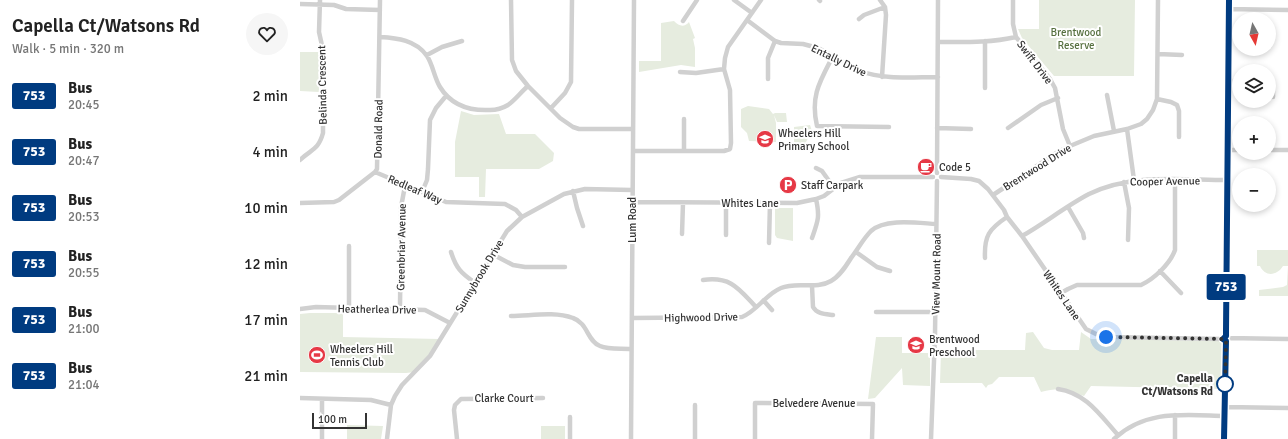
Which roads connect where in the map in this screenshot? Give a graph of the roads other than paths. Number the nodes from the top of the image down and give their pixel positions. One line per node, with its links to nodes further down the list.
1 (380, 0): 17 (street, Donald Road)
2 (511, 0): 40 (street)
3 (572, 0): 46 (street)
4 (634, 0): 51 (street, Lum Road)
5 (697, 0): 22 (street)
6 (734, 0): 19 (street)
7 (761, 0): 19 (street)
8 (880, 0): 15 (street)
9 (938, 0): 27 (street)
10 (1013, 0): 24 (street, Swift Drive)
11 (1158, 0): 29 (street, Brentwood Drive)
12 (1229, 0): 16 (street)
13 (320, 2): 14 (street); 17 (street); 63 (street, Belinda Crescent)
14 (300, 4)
15 (885, 7): 20 (street); 35 (street)
16 (1229, 9): 18 (street); 38 (street)
17 (380, 10): 23 (street, Donald Road)
18 (1288, 10)
19 (752, 13): 21 (street)
20 (859, 18)
21 (747, 20): 26 (street); 33 (street)
22 (683, 21)
23 (380, 37): 31 (street); 65 (street, Donald Road)
24 (1016, 37): 28 (street); 44 (street, Swift Drive)
25 (462, 41): 31 (street)
26 (775, 41): 32 (street, Entally Drive); 37 (street)
27 (938, 42): 28 (street); 36 (street)
28 (985, 42): 41 (street)
29 (1158, 54): 30 (street); 45 (street, Brentwood Drive)
30 (1182, 55)
31 (427, 56): 43 (street)
32 (834, 56): 35 (street, Entally Drive); 48 (street)
33 (724, 69): 34 (street); 57 (street)
34 (680, 72)
35 (882, 77): 36 (street, Entally Drive)
36 (938, 78): 49 (street)
37 (768, 79)
38 (1228, 81): 39 (street); 58 (street)
39 (1232, 81)
40 (528, 86): 43 (street); 46 (street)
41 (985, 88)
42 (1107, 95): 54 (street)
43 (446, 96): 75 (street)
44 (1058, 98): 50 (street); 56 (street, Swift Drive)
45 (1157, 99): 53 (street, Brentwood Drive); 55 (street)
46 (551, 108): 51 (street)
47 (684, 119): 57 (street)
48 (889, 127)
49 (937, 128): 52 (street); 66 (street)
50 (1008, 128)
51 (633, 129): 62 (street, Lum Road)
52 (970, 129)
53 (1127, 129): 54 (street, Brentwood Drive); 67 (street)
54 (1114, 131): 56 (street, Brentwood Drive)
55 (1179, 137)
56 (1070, 146): 76 (street, Brentwood Drive)
57 (684, 150): 62 (street)
58 (1227, 150): 59 (street); 69 (street)
59 (1232, 150)
60 (1276, 150): 61 (street)
61 (1288, 150)
62 (633, 151): 73 (street, Lum Road)
63 (300, 160)
64 (816, 168): 72 (street)
65 (375, 172): 71 (street, Redleaf Way); 80 (street, Donald Road)
66 (937, 176): 72 (street, Whites Lane); 76 (street, Whites Lane); 86 (street, View Mount Road)
67 (1134, 180): 68 (street, Cooper Avenue); 70 (street, Cooper Avenue)
68 (1175, 180): 69 (street, Cooper Avenue); 102 (street)
69 (1227, 180): 120 (street)
70 (1124, 182): 83 (street, Cooper Avenue); 93 (street)
71 (405, 186): 75 (street, Redleaf Way); 112 (street, Greenbriar Avenue)
72 (834, 188): 77 (street, Whites Lane)
73 (632, 190): 74 (street, Sunnybrook Drive); 78 (street, Lum Road)
74 (573, 191): 84 (street, Sunnybrook Drive); 87 (street)
75 (422, 192): 84 (street, Redleaf Way)
76 (993, 195): 85 (street, Whites Lane)
77 (816, 199): 82 (street, Whites Lane); 91 (street)
78 (632, 202): 81 (street, Whites Lane); 118 (street, Lum Road)
79 (726, 202): 81 (street, Whites Lane); 82 (street, Whites Lane); 89 (street)
80 (300, 203)
81 (683, 203): 88 (street)
82 (770, 203): 94 (street)
83 (1068, 207): 90 (street, Cooper Avenue); 92 (street)
84 (522, 217): 98 (street, Sunnybrook Drive)
85 (1007, 217): 90 (street, Whites Lane); 99 (street)
86 (936, 224): 97 (street, Highwood Drive); 115 (street, View Mount Road)
87 (583, 226)
88 (682, 234)
89 (726, 236)
90 (1022, 236): 106 (street, Whites Lane)
91 (812, 238)
92 (1084, 238)
93 (1128, 240)
94 (769, 243)
95 (349, 246): 110 (street)
96 (451, 252): 104 (street)
97 (856, 252): 101 (street); 105 (street, Highwood Drive)
98 (492, 254): 100 (street); 104 (street, Sunnybrook Drive)
99 (985, 258)
100 (565, 268)
101 (890, 271)
102 (1160, 271): 106 (street); 107 (street)
103 (703, 280): 109 (street)
104 (474, 282): 119 (street, Sunnybrook Drive)
105 (812, 286): 108 (street, Highwood Drive); 116 (street)
106 (1061, 293): 120 (street, Whites Lane)
107 (1181, 293)
108 (764, 301): 109 (street, Highwood Drive); 113 (street)
109 (756, 307): 118 (street, Highwood Drive)
110 (349, 308): 111 (street, Heatherlea Drive); 112 (street, Heatherlea Drive)
111 (300, 309)
112 (400, 309): 119 (street, Heatherlea Drive)
113 (772, 310)
114 (876, 312): 115 (street)
115 (935, 312): 143 (street, View Mount Road)
116 (832, 315)
117 (511, 316): 122 (street)
118 (632, 318): 122 (street, Lum Road)
119 (450, 323): 127 (street, Sunnybrook Drive)
120 (1226, 339): 121 (street, Whites Lane); 129 (street)
121 (1288, 339)
122 (631, 349): 139 (street, Lum Road)
123 (1058, 389): 134 (street)
124 (300, 398): 126 (street)
125 (542, 398): 137 (street, Clarke Court)
126 (322, 399): 127 (street); 135 (street)
127 (391, 405): 136 (street, Sunnybrook Drive)
128 (694, 405): 140 (street)
129 (1225, 407): 130 (street); 132 (street)
130 (1288, 408)
131 (1175, 415): 132 (street); 134 (street); 145 (street)
132 (1225, 416): 146 (street)
133 (570, 417): 138 (street)
134 (1118, 435): 144 (street)
135 (322, 439)
136 (387, 439)
137 (458, 439)
138 (570, 439)
139 (631, 439)
140 (694, 439)
141 (755, 439): 142 (street, Belvedere Avenue)
142 (872, 439)
143 (931, 439)
144 (1114, 439)
145 (1175, 439)
146 (1224, 439)

